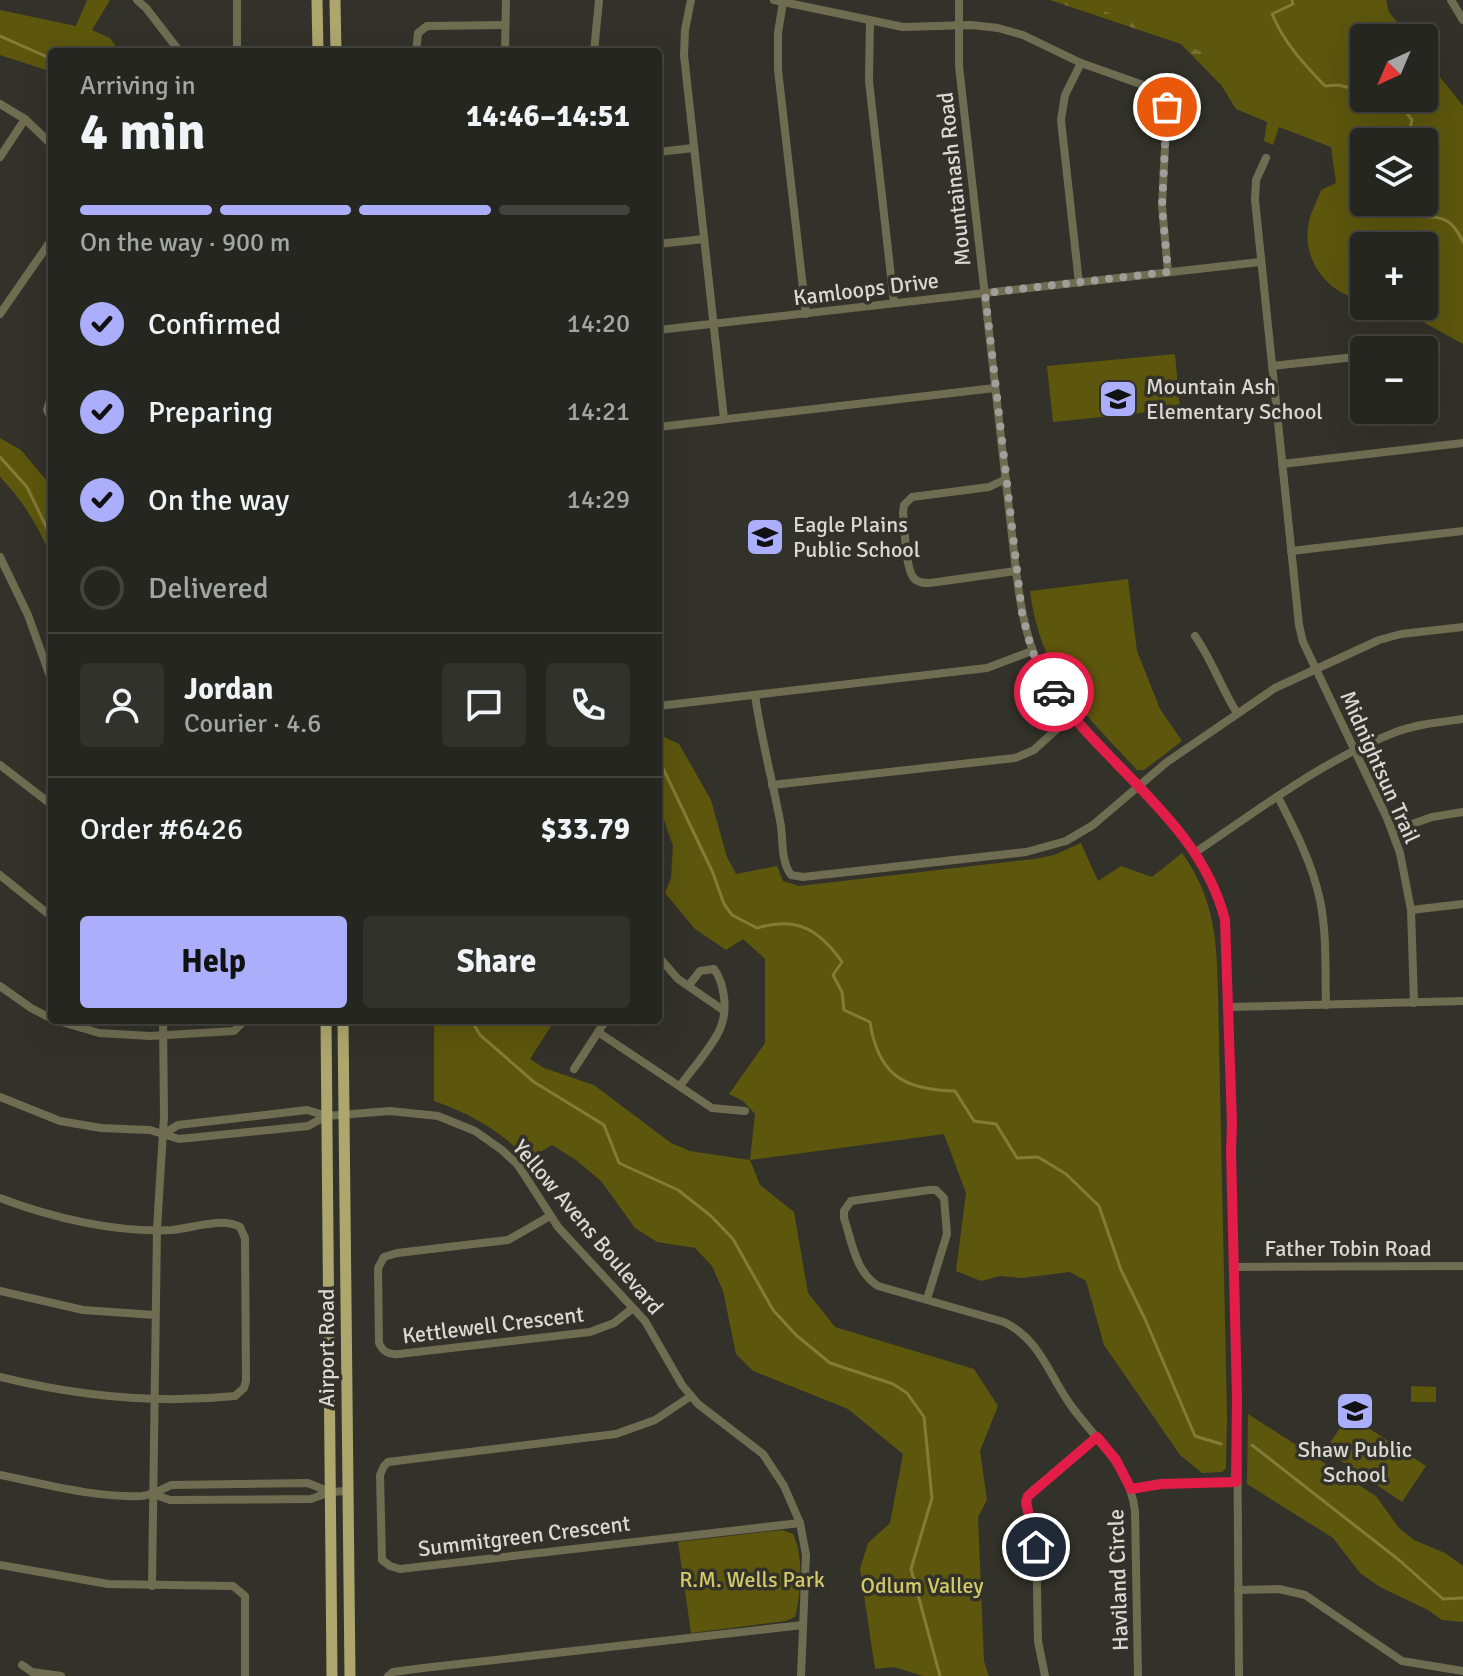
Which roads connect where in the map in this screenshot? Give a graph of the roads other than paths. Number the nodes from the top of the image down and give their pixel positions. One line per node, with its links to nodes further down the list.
1 (137, 0): 15 (street)
2 (237, 0): 16 (street)
3 (317, 0): 17 (main road)
4 (335, 0): 18 (main road)
5 (506, 0): 13 (street)
6 (599, 0): 21 (street)
7 (691, 0): 26 (street)
8 (959, 0): 14 (street, Mountainash Road)
9 (1451, 0): 12 (street)
10 (779, 1): 11 (street); 39 (street)
11 (870, 20): 14 (street); 37 (street)
12 (1463, 20)
13 (505, 25): 19 (street); 20 (street)
14 (958, 26): 22 (street); 36 (street, Mountainash Road)
15 (177, 48)
16 (237, 48)
17 (318, 48)
18 (336, 48)
19 (416, 48)
20 (505, 48)
21 (594, 48)
22 (1081, 63): 34 (street); 35 (street)
23 (0, 104): 24 (street)
24 (25, 119): 25 (street); 28 (street)
25 (48, 141)
26 (693, 148): 27 (street); 30 (street)
27 (662, 152)
28 (0, 157)
29 (1266, 158): 33 (street, Midnightsun Trail)
30 (704, 239): 31 (street); 40 (street)
31 (662, 244)
32 (48, 245): 38 (street)
33 (1260, 262): 34 (street, Kamloops Drive); 43 (street, Midnightsun Trail)
34 (1168, 272): 35 (street, Kamloops Drive)
35 (1079, 283): 36 (street, Kamloops Drive)
36 (985, 293): 37 (street, Kamloops Drive); 44 (street, Mountainash Road)
37 (894, 303): 39 (street, Kamloops Drive)
38 (0, 314)
39 (806, 314): 40 (street, Kamloops Drive)
40 (714, 324): 41 (street, Kamloops Drive); 45 (street)
41 (662, 330)
42 (1350, 358): 43 (street)
43 (1272, 366): 48 (street, Midnightsun Trail)
44 (995, 388): 45 (street); 49 (street, Mountainash Road)
45 (724, 419): 46 (street)
46 (662, 427)
47 (1463, 443): 48 (street)
48 (1282, 464): 51 (street, Midnightsun Trail)
49 (1006, 479): 53 (street, Mountainash Road); 53 (street)
50 (1463, 531): 51 (street)
51 (1291, 551): 57 (street, Midnightsun Trail)
52 (0, 557): 58 (street)
53 (1016, 571): 56 (street, Mountainash Road)
54 (1463, 627): 57 (street)
55 (1195, 636): 61 (street)
56 (1032, 651): 59 (street); 62 (street, Mountainash Road)
57 (1315, 668): 61 (street); 64 (street, Midnightsun Trail)
58 (48, 671)
59 (755, 695): 60 (street); 66 (street)
60 (662, 706)
61 (1237, 713): 67 (street)
62 (1072, 715): 66 (street); 67 (street, Mountainash Road)
63 (1463, 719): 64 (street)
64 (1355, 751): 68 (street); 71 (street, Midnightsun Trail)
65 (0, 765): 69 (street)
66 (772, 785): 67 (street)
67 (1138, 787): 72 (street, Mountainash Road)
68 (1278, 797): 72 (street); 82 (street)
69 (48, 801)
70 (1463, 812): 71 (street)
71 (1392, 831): 75 (street, Midnightsun Trail)
72 (1196, 852): 83 (street, Mountainash Road)
73 (0, 875): 76 (street)
74 (1463, 904): 75 (street)
75 (1411, 910): 81 (street, Midnightsun Trail)
76 (48, 914)
77 (662, 961): 78 (street)
78 (689, 985): 84 (street); 84 (street)
79 (0, 986): 85 (street)
80 (1463, 1001): 81 (street)
81 (1414, 1003): 82 (street)
82 (1326, 1005): 83 (street)
83 (1229, 1007): 105 (street, Mountainash Road)
84 (723, 1010): 95 (street)
85 (48, 1016)
86 (72, 1024): 93 (street)
87 (163, 1024): 93 (street)
88 (241, 1024): 93 (street)
89 (326, 1024): 99 (main road, Airport Road)
90 (343, 1024): 98 (main road, Airport Road)
91 (603, 1024): 92 (street)
92 (598, 1032): 94 (street); 95 (street)
93 (163, 1036): 100 (street)
94 (574, 1069)
95 (680, 1086): 97 (street)
96 (0, 1097): 100 (street)
97 (745, 1111)
98 (344, 1114): 99 (street, Yellow Avens Boulevard); 102 (street, Yellow Avens Boulevard); 117 (main road, Airport Road)
99 (327, 1116): 100 (street); 100 (street); 118 (main road, Airport Road)
100 (163, 1134): 103 (street)
101 (0, 1198): 103 (street)
102 (550, 1216): 108 (street, Yellow Avens Boulevard); 108 (street, Kettlewell Crescent)
103 (157, 1229): 109 (street); 112 (street)
104 (1463, 1266): 105 (street, Father Tobin Road)
105 (1234, 1267): 115 (street, Mountainash Road)
106 (0, 1291): 109 (street)
107 (927, 1299): 107 (street, Haviland Circle); 113 (street, Haviland Circle)
108 (633, 1308): 111 (street, Yellow Avens Boulevard)
109 (155, 1315): 112 (street)
110 (0, 1377): 112 (street)
111 (691, 1396): 120 (street, Yellow Avens Boulevard); 120 (street, Summitgreen Crescent)
112 (154, 1398): 119 (street)
113 (1097, 1437): 116 (street, Haviland Circle); 134 (street)
114 (0, 1475): 119 (street)
115 (1236, 1482): 116 (street); 123 (street, Mountainash Road)
116 (1131, 1489): 135 (street, Haviland Circle)
117 (347, 1491): 118 (street); 131 (main road, Airport Road)
118 (330, 1492): 119 (street); 119 (street); 130 (main road, Airport Road)
119 (153, 1494): 122 (street)
120 (800, 1523): 124 (street, Yellow Avens Boulevard)
121 (0, 1565): 122 (street)
122 (152, 1586): 129 (street)
123 (1238, 1590): 127 (street); 136 (street, Mountainash Road)
124 (803, 1625): 132 (street); 133 (street, Yellow Avens Boulevard)
125 (22, 1665): 128 (street)
126 (1463, 1671): 127 (street)
127 (1451, 1673)
128 (61, 1676)
129 (245, 1676)
130 (332, 1676)
131 (350, 1676)
132 (388, 1676)
133 (801, 1676)
134 (1045, 1676)
135 (1138, 1676)
136 (1239, 1676)

